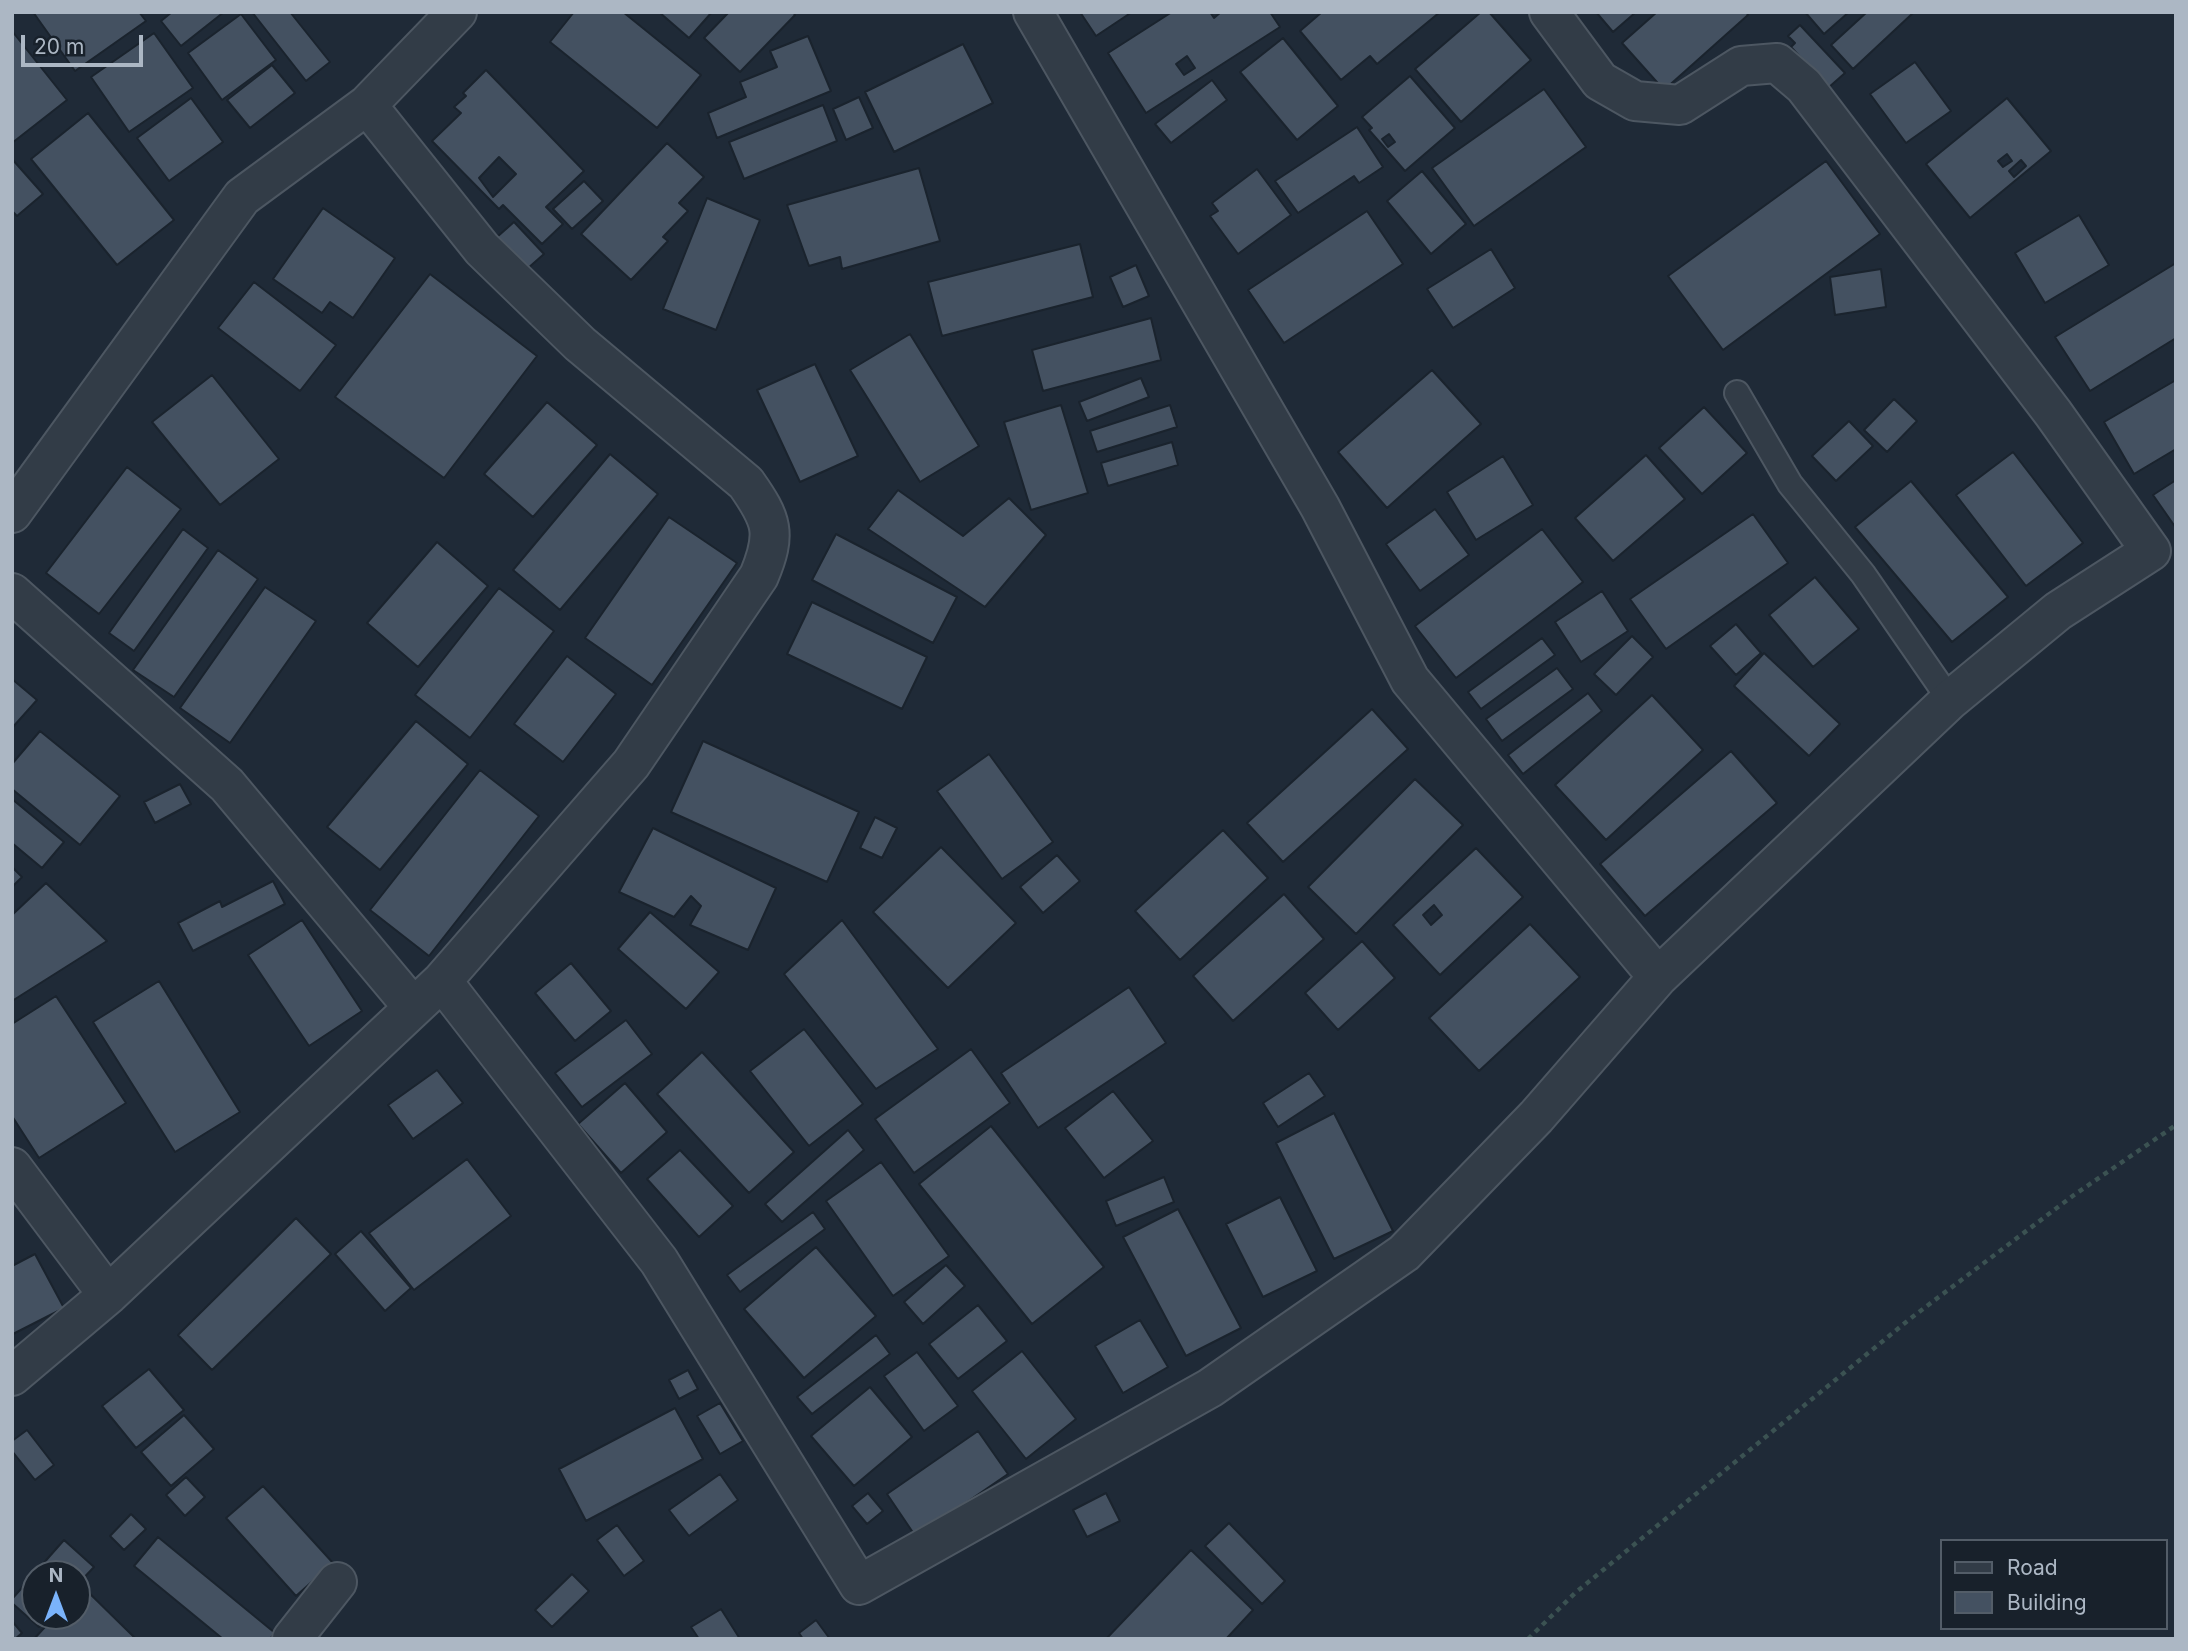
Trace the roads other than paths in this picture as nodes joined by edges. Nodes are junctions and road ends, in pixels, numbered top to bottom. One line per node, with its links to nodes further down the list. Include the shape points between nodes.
1 (457, 12): 4 (street)
2 (1033, 12): 10 (street, via 1320,507 1410,680)
3 (1549, 12): 7 (street, via 1600,81 1635,101 1680,105 1741,66 1777,63 1804,86)
4 (367, 105): 6 (street, via 242,197); 11 (street, via 482,249 580,344 746,483 772,528 759,576 631,764)
5 (1737, 393): 9 (lane, via 1790,484 1863,574)
6 (12, 513)
7 (2164, 550): 9 (street, via 2058,611)
8 (12, 593): 12 (street, via 227,785)
9 (1950, 700): 10 (street)
10 (1658, 977): 11 (street, via 1536,1117 1404,1253 1210,1388 859,1584 659,1261)
11 (442, 981): 12 (street)
12 (413, 1007): 14 (street)
13 (12, 1167): 14 (street)
14 (108, 1294): 15 (street)
15 (12, 1376)
16 (337, 1582): 17 (street)
17 (292, 1639)

